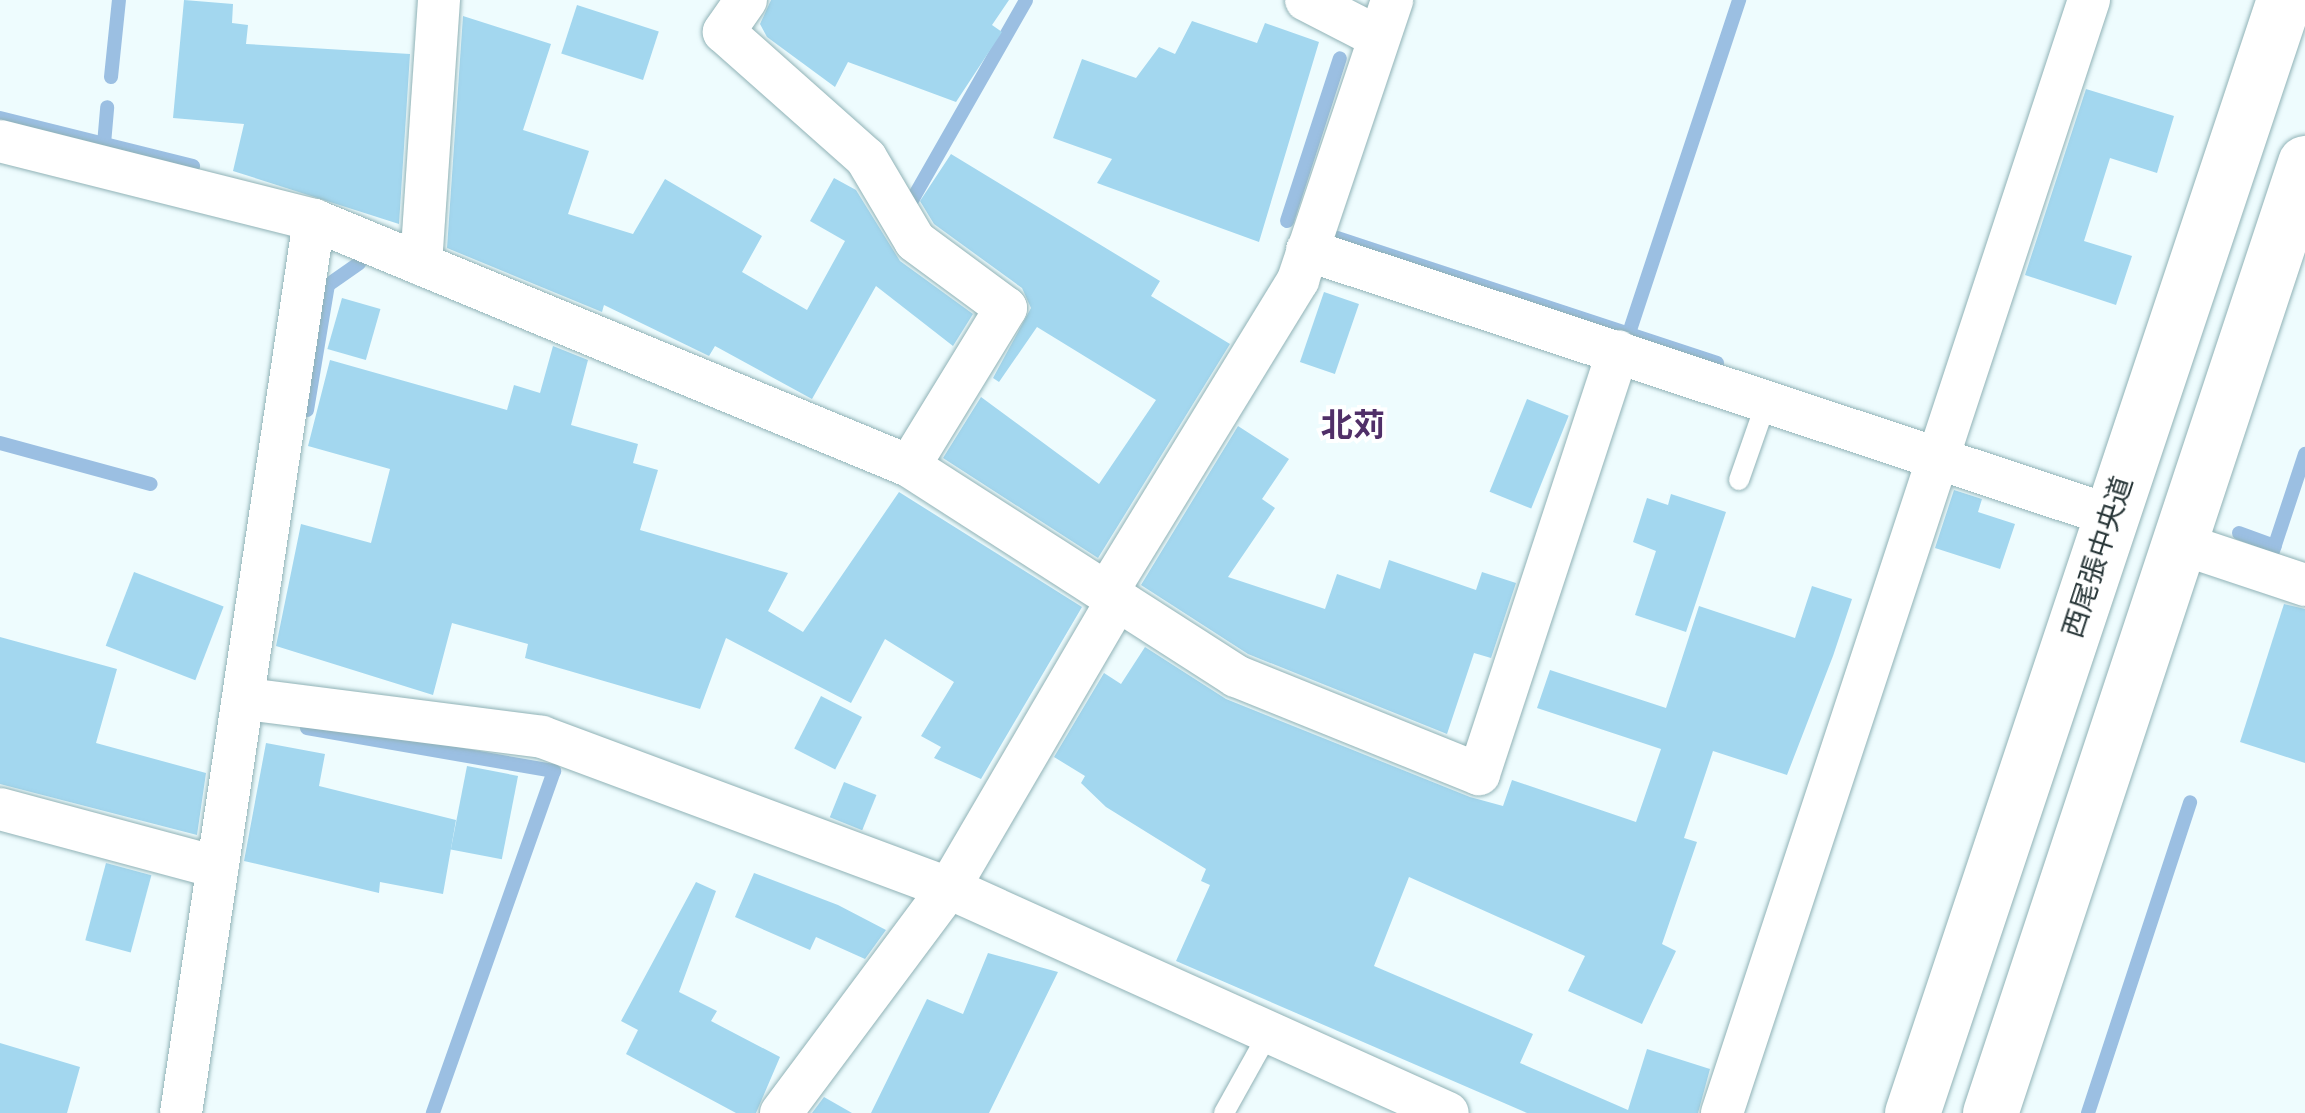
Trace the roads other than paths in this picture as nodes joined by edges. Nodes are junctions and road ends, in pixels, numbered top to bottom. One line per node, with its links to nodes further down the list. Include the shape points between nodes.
1 (439, 0): 11 (street)
2 (746, 0): 15 (street, via 724,32 866,158 915,241 1006,308)
3 (1306, 0): 6 (street)
4 (2089, 0): 14 (street)
5 (2284, 0): 17 (main road, 西尾張中央道)
6 (1383, 18): 10 (street)
7 (0, 140): 9 (street)
8 (2305, 163): 18 (main road)
9 (314, 220): 11 (street); 21 (street)
10 (1307, 250): 12 (street); 20 (street, via 1298,280)
11 (421, 264): 15 (street)
12 (1618, 351): 13 (street); 20 (street, via 1479,774 1236,676)
13 (1766, 400): 14 (street); 16 (lane)
14 (1939, 458): 17 (street); 30 (street)
15 (909, 466): 20 (street)
16 (1739, 480)
17 (2112, 516): 31 (main road, 西尾張中央道)
18 (2176, 542): 19 (street); 32 (main road)
19 (2305, 585)
20 (1112, 595): 24 (street)
21 (247, 699): 23 (street); 24 (street, via 542,737)
22 (0, 809): 23 (street)
23 (217, 867): 26 (street)
24 (949, 888): 25 (street); 27 (street)
25 (1269, 1032): 28 (lane); 29 (street)
26 (181, 1113)
27 (781, 1113)
28 (1224, 1113)
29 (1448, 1113)
30 (1722, 1113)
31 (1912, 1113)
32 (1990, 1113)

